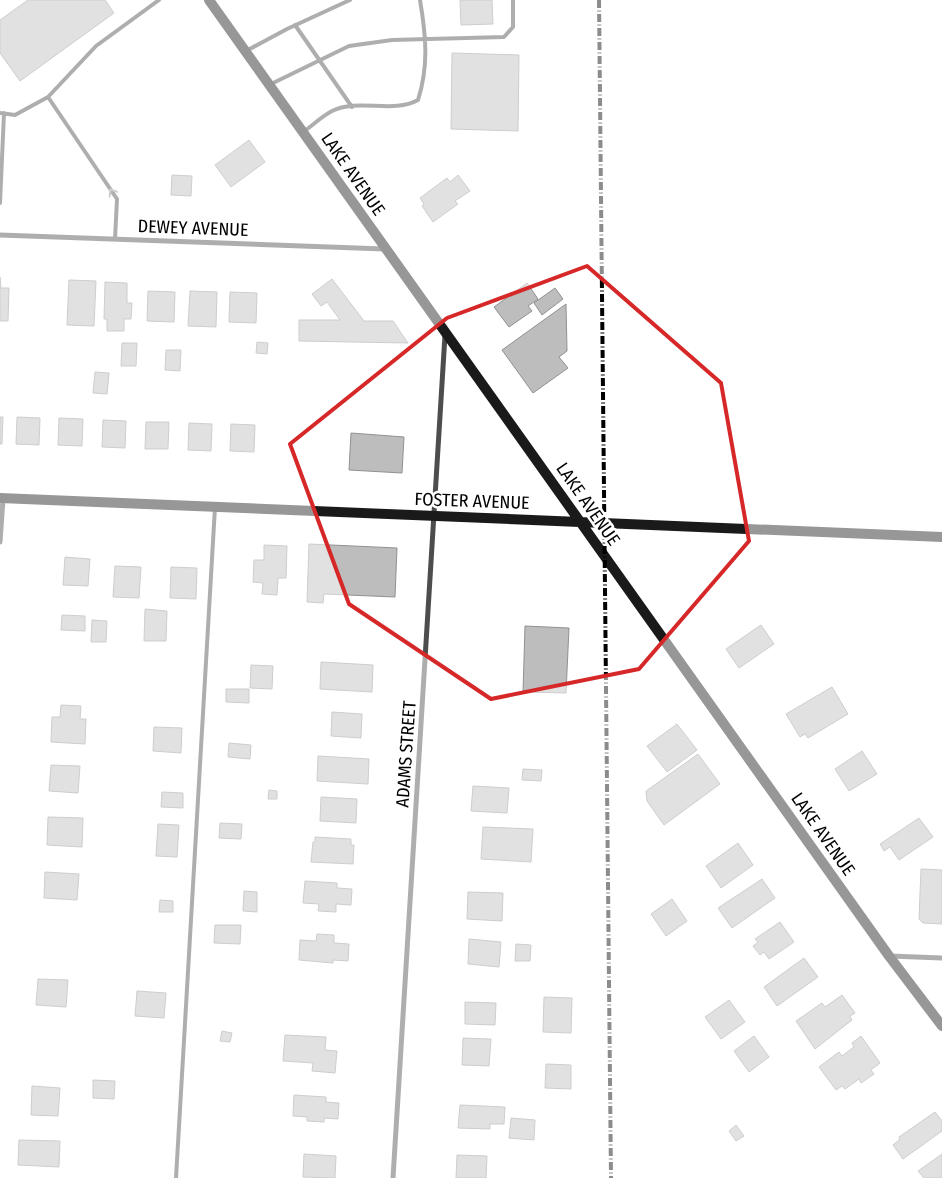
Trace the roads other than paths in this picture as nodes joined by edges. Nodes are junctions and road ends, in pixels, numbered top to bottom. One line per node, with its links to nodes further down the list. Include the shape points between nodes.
1 (159, 0): 11 (lane, via 96,46)
2 (209, 0): 8 (street, LAKE AVENUE)
3 (350, 0): 6 (lane)
4 (420, 0): 7 (lane)
5 (513, 0): 7 (lane, via 513,28 504,36)
6 (295, 25): 8 (lane); 9 (lane)
7 (427, 38): 9 (lane, via 348,46); 12 (lane, via 424,82 418,100 409,105)
8 (246, 51): 10 (street, LAKE AVENUE)
9 (319, 61): 10 (lane); 12 (lane)
10 (269, 85): 14 (street, LAKE AVENUE)
11 (48, 96): 13 (lane, via 15,115); 17 (lane, one-way to 11, via 117,199)
12 (352, 107): 14 (lane, via 332,111)
13 (2, 113): 15 (lane)
14 (303, 132): 18 (street, LAKE AVENUE)
15 (0, 203)
16 (0, 235): 17 (street, DEWEY AVENUE)
17 (115, 239): 18 (street, DEWEY AVENUE)
18 (386, 249): 19 (street, LAKE AVENUE)
19 (445, 331): 22 (street, ADAMS STREET); 23 (street, LAKE AVENUE)
20 (1, 498): 21 (street, FOSTER AVENUE); 25 (street)
21 (215, 507): 22 (street, FOSTER AVENUE); 29 (lane)
22 (434, 516): 23 (street, FOSTER AVENUE); 30 (street, ADAMS STREET)
23 (580, 521): 24 (street, FOSTER AVENUE); 26 (street, LAKE AVENUE)
24 (942, 538)
25 (0, 542)
26 (890, 956): 27 (street); 28 (street, LAKE AVENUE)
27 (942, 958)
28 (942, 1026)
29 (176, 1178)
30 (393, 1178)

